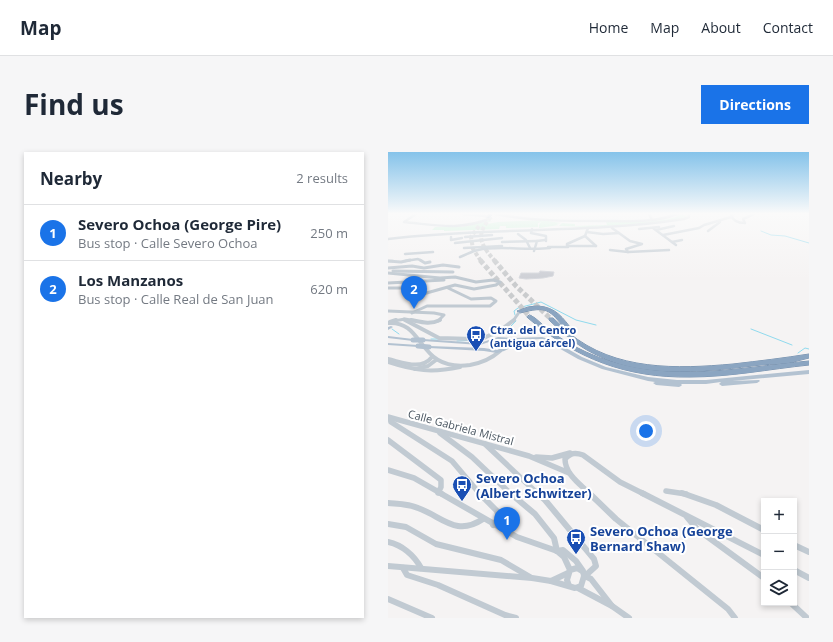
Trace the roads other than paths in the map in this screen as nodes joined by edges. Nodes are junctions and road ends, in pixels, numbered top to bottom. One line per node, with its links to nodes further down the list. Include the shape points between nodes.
1 (411, 236): 13 (street)
2 (473, 236): 12 (street); 15 (street)
3 (483, 236): 15 (street)
4 (491, 236): 15 (street)
5 (502, 236): 14 (street)
6 (521, 236): 16 (street)
7 (545, 236): 17 (street, via 546,240)
8 (586, 236): 23 (street, via 567,244); 23 (street, via 596,246)
9 (622, 236): 19 (street)
10 (451, 237): 12 (street, via 451,240)
11 (666, 237): 18 (street); 18 (street, via 679,238)
12 (464, 238): 15 (street); 20 (street); 24 (street)
13 (388, 239)
14 (502, 239): 15 (street); 16 (street); 25 (street)
15 (483, 241): 24 (street)
16 (527, 241): 17 (street); 27 (street)
17 (536, 241): 28 (street)
18 (671, 241): 21 (street)
19 (630, 242): 22 (street); 32 (street, via 642,244 626,249)
20 (455, 243)
21 (676, 245)
22 (627, 246)
23 (568, 247): 28 (street, via 546,246)
24 (464, 248): 25 (street)
25 (502, 248): 27 (street); 34 (street, via 478,250)
26 (550, 248): 28 (street)
27 (530, 249): 28 (street)
28 (534, 249)
29 (610, 250): 32 (street)
30 (669, 250): 32 (street)
31 (433, 252): 33 (street)
32 (628, 252)
33 (405, 254)
34 (459, 257)
35 (388, 261): 36 (street, via 418,259 425,263)
36 (430, 262)
37 (459, 267): 38 (street, via 443,265)
38 (388, 268)
39 (388, 272): 40 (street); 41 (street, via 440,278)
40 (452, 272)
41 (455, 277): 43 (street, via 436,281); 46 (street, via 476,282 498,281 500,284 480,289 468,289 461,285)
42 (388, 280): 43 (street)
43 (398, 282): 44 (street)
44 (388, 283)
45 (388, 288): 46 (street, via 408,288 423,294)
46 (448, 288): 49 (street, via 471,299 491,298 496,301 486,306 427,306)
47 (388, 311): 49 (street)
48 (520, 311): 51 (street, via 515,319 502,329 484,338 474,339 439,338); 57 (highway, via 538,306 548,308)
49 (412, 313): 51 (street, via 438,312 444,315 438,321 430,323 413,318)
50 (530, 316): 75 (highway, via 546,331 576,349 628,368 673,375)
51 (401, 319): 53 (street)
52 (551, 319): 57 (highway)
53 (391, 325): 62 (street, via 408,328)
54 (388, 336): 56 (main road, bridge, via 412,340 480,344)
55 (507, 339): 56 (main road, via 498,338); 59 (main road, via 510,342); 76 (main road, via 545,339 604,368 648,379 706,382)
56 (489, 342): 61 (main road, via 487,346)
57 (578, 343): 63 (highway, via 615,359 672,370 708,369)
58 (388, 344): 61 (main road, bridge)
59 (509, 346): 60 (main road); 77 (main road, via 538,340 600,370 632,380 669,385 727,384)
60 (500, 351): 61 (main road); 66 (street)
61 (490, 352): 66 (street)
62 (432, 357): 64 (street, via 422,365); 65 (street)
63 (809, 357)
64 (388, 359)
65 (436, 360): 69 (street, via 448,365); 73 (street)
66 (488, 360): 71 (street)
67 (388, 362): 70 (street)
68 (809, 363): 75 (highway)
69 (457, 365): 71 (street); 73 (street)
70 (401, 366): 73 (street); 74 (street)
71 (466, 366): 74 (street, via 436,371)
72 (809, 367): 75 (highway)
73 (419, 369): 74 (street)
74 (411, 370)
75 (729, 372)
76 (809, 372)
77 (809, 376)
78 (389, 418): 79 (street, Calle Gabriela Mistral); 92 (street, via 391,422 452,461 497,511 499,518)
79 (438, 432): 81 (street, Calle Gabriela Mistral); 96 (street, via 472,456 498,483 535,514 554,538)
80 (388, 440): 87 (street, via 441,480)
81 (485, 444): 83 (street, Calle Gabriela Mistral); 104 (street, via 546,500 594,559 596,566)
82 (572, 453): 83 (street, Calle Gabriela Mistral, via 552,458); 85 (street, via 565,459 564,467); 89 (street, via 580,452 620,482)
83 (528, 456): 85 (street, Calle Gabriela Mistral)
84 (388, 470): 87 (street, via 414,478)
85 (568, 473): 117 (street, via 616,520 728,609)
86 (666, 491): 93 (street, via 678,491 697,497)
87 (438, 492): 90 (street)
88 (388, 503): 90 (street, via 417,507 458,528 478,524)
89 (687, 516): 98 (street); 105 (street, via 697,529)
90 (483, 519): 92 (street)
91 (388, 524): 106 (street, via 406,527 436,544 501,560)
92 (493, 525): 96 (street, via 517,537)
93 (761, 529)
94 (388, 542): 101 (street, via 398,545 418,562)
95 (797, 546): 97 (street)
96 (557, 550): 102 (street, via 566,560); 104 (street, via 563,550 580,563)
97 (809, 552)
98 (761, 553)
99 (388, 566): 100 (street)
100 (403, 568): 101 (street); 115 (street, via 407,575 438,585)
101 (421, 568): 106 (street)
102 (569, 572): 104 (street, via 577,568); 108 (street); 109 (street, via 566,580)
103 (797, 572): 107 (street)
104 (584, 574): 110 (street, via 583,583); 112 (street)
105 (761, 576)
106 (532, 578): 108 (street)
107 (809, 578)
108 (551, 580): 109 (street)
109 (570, 586): 110 (street)
110 (578, 588): 112 (street)
111 (388, 599): 114 (street)
112 (612, 606): 116 (street)
113 (794, 606): 118 (street)
114 (432, 618)
115 (516, 618)
116 (630, 618)
117 (735, 618)
118 (807, 618)

